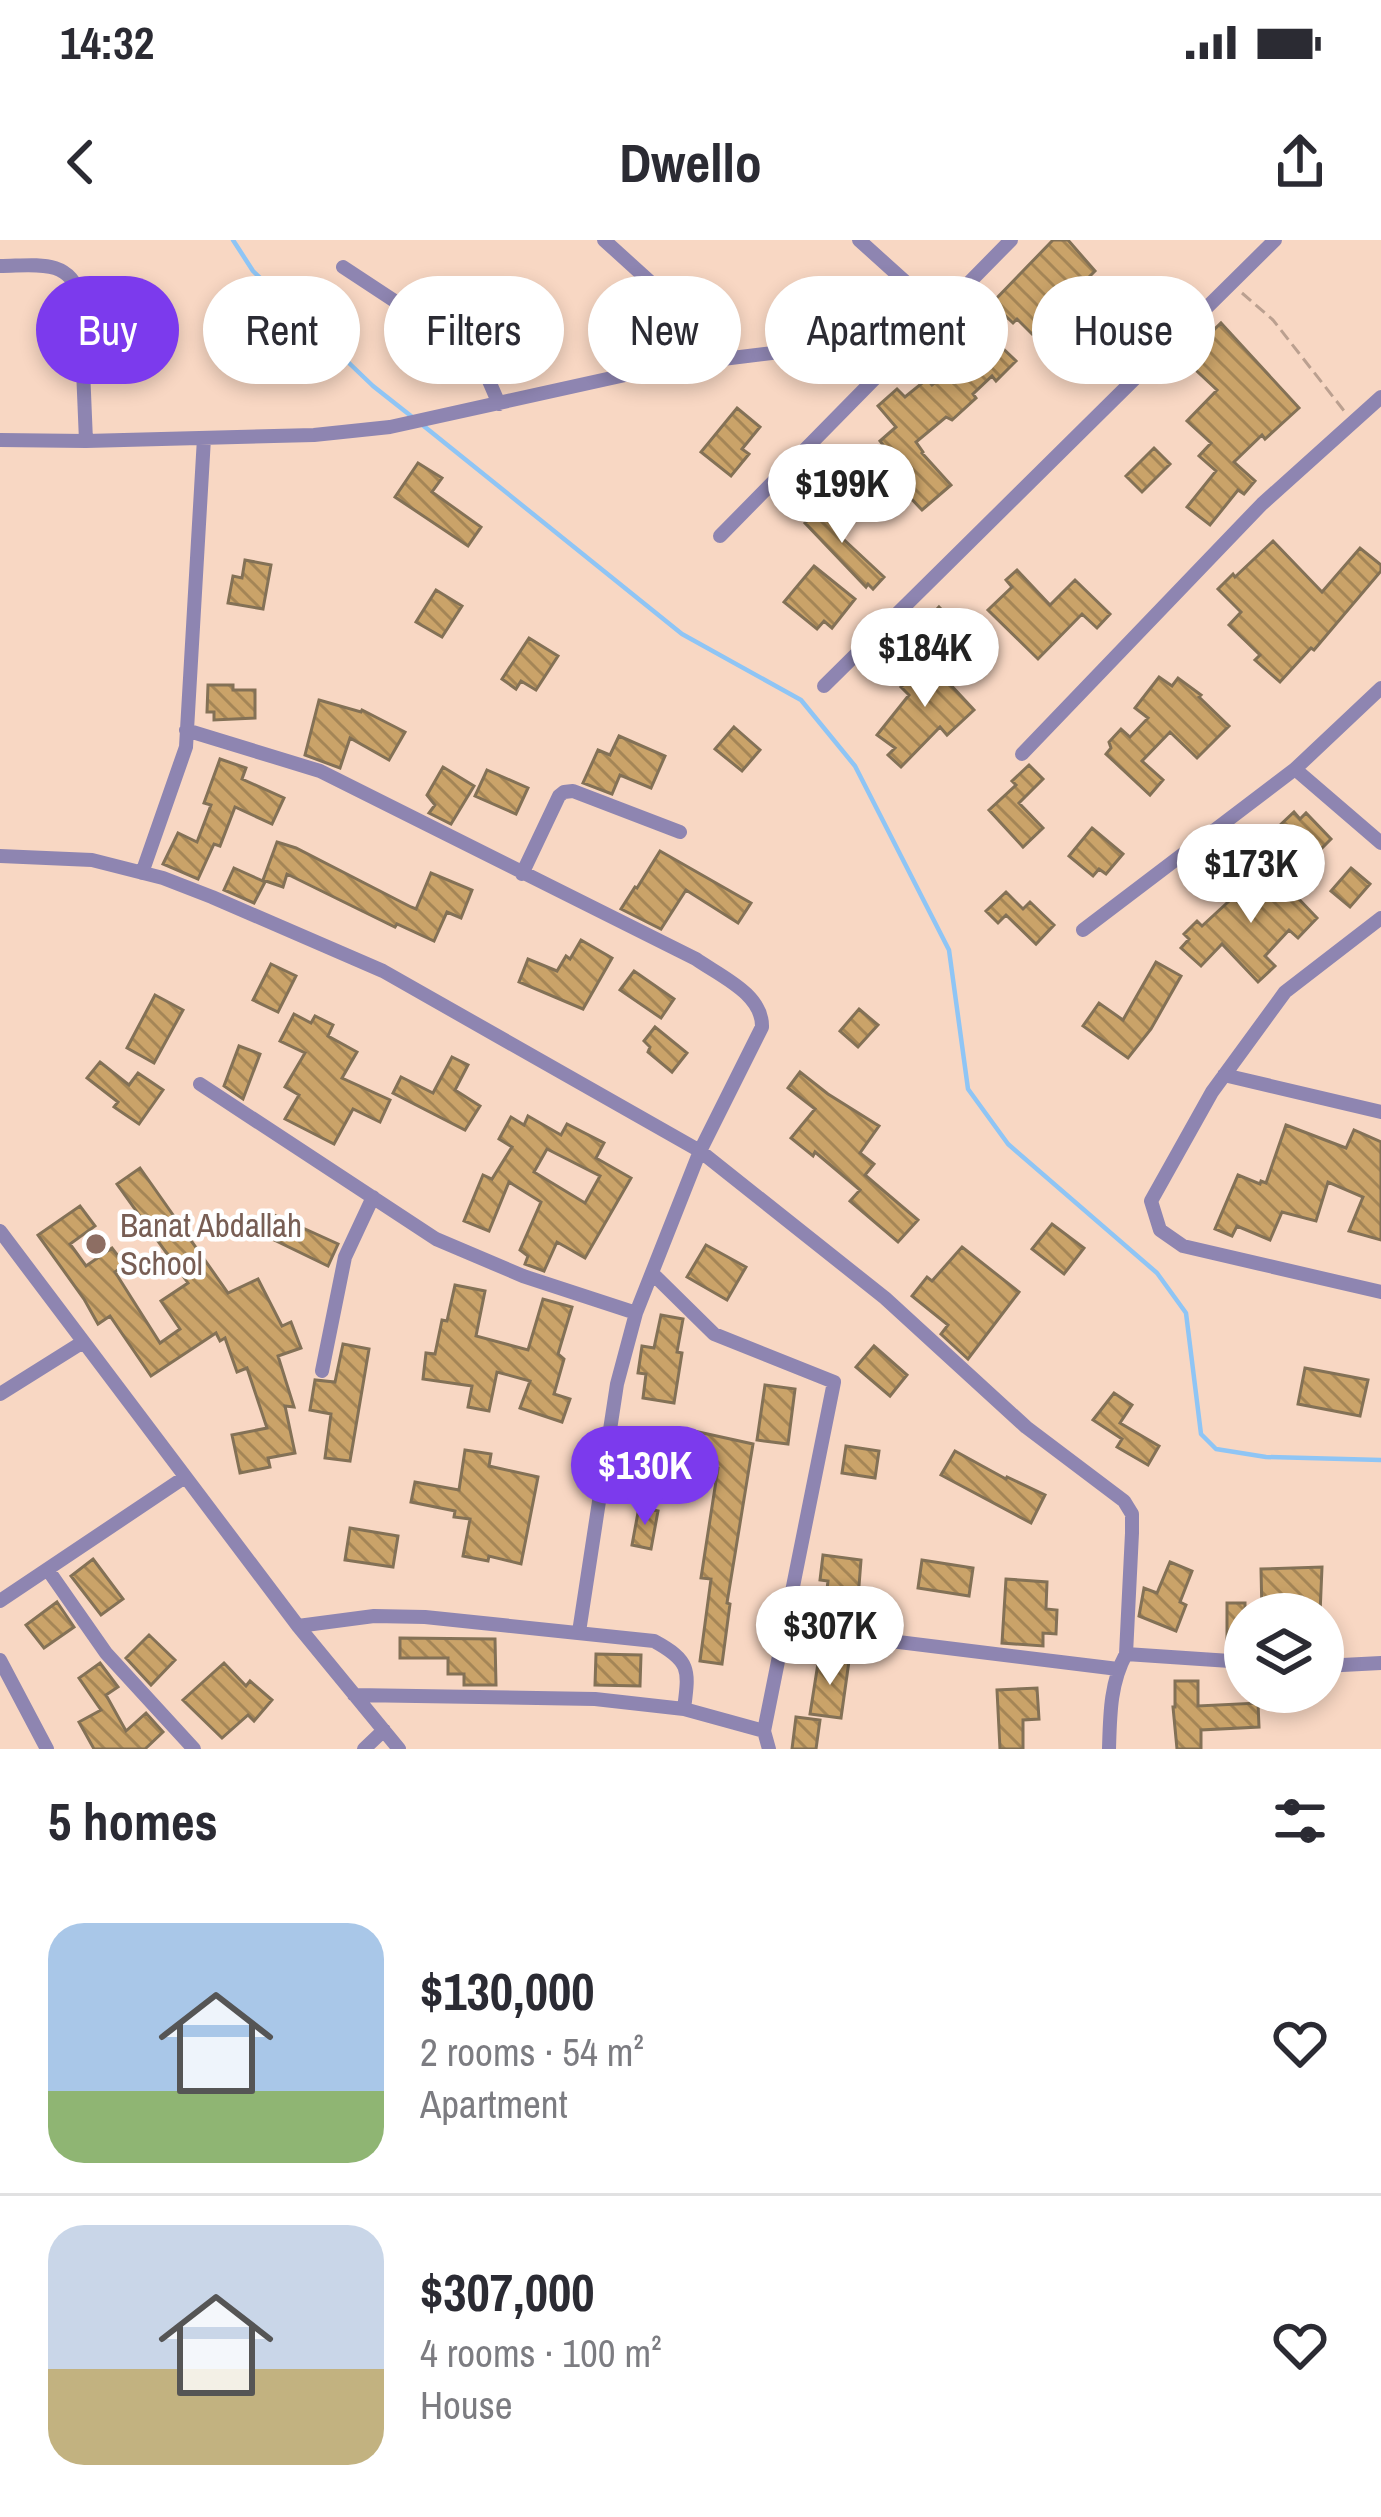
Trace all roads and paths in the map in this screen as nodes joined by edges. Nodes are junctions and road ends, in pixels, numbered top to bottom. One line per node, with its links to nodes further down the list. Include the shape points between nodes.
1 (604, 240): 7 (street)
2 (859, 240): 8 (street)
3 (1011, 240): 9 (street)
4 (1275, 240): 10 (street)
5 (0, 266): 18 (street, via 58,266 76,284)
6 (343, 268): 14 (street, via 463,346)
7 (644, 276)
8 (899, 276)
9 (977, 276)
10 (1231, 284): 15 (path, via 1273,320); 20 (street)
11 (588, 384): 14 (street)
12 (869, 384): 19 (street)
13 (1381, 397): 15 (street)
14 (499, 404): 16 (street, via 391,427)
15 (1353, 424): 23 (street, via 1262,504)
16 (204, 438): 18 (street); 22 (street)
17 (0, 440): 18 (street)
18 (86, 441)
19 (720, 536)
20 (824, 686)
21 (1381, 688): 24 (street)
22 (186, 730): 28 (street); 29 (street, via 320,771)
23 (1022, 754)
24 (1295, 769): 26 (street); 31 (street)
25 (680, 832): 29 (street, via 564,792)
26 (1381, 843)
27 (0, 856): 28 (street, via 92,860)
28 (142, 873): 35 (street, via 383,971)
29 (522, 874): 35 (street, via 696,959 755,1003 762,1028)
30 (1381, 919): 32 (street, via 1286,992)
31 (1083, 930)
32 (1224, 1075): 34 (street); 39 (street, via 1151,1201 1160,1229 1183,1246)
33 (200, 1084): 36 (street)
34 (1381, 1112)
35 (700, 1151): 38 (street); 50 (street, via 1124,1501 1132,1514)
36 (373, 1196): 40 (street, via 436,1239); 42 (street, via 345,1257)
37 (0, 1231): 41 (street)
38 (652, 1273): 40 (street); 48 (street, via 714,1334 835,1382)
39 (1381, 1292)
40 (636, 1313): 49 (street, via 617,1384)
41 (83, 1342): 43 (street); 44 (street)
42 (322, 1370)
43 (0, 1394)
44 (185, 1477): 45 (street); 47 (street)
45 (48, 1570): 46 (street); 61 (street, via 106,1653)
46 (0, 1601)
47 (298, 1627): 49 (street, via 374,1616); 56 (street)
48 (784, 1628): 55 (street); 59 (street)
49 (579, 1632): 57 (street, via 654,1641 676,1652 688,1676)
50 (1126, 1654): 52 (street); 55 (street)
51 (0, 1660): 60 (street)
52 (1224, 1661)
53 (1381, 1663): 54 (street)
54 (1344, 1665)
55 (1118, 1669): 65 (street)
56 (354, 1695): 57 (street, via 595,1699); 58 (street)
57 (684, 1709): 59 (street)
58 (384, 1730): 62 (street); 63 (street)
59 (764, 1731): 64 (street)
60 (47, 1749)
61 (194, 1749)
62 (364, 1749)
63 (400, 1749)
64 (769, 1749)
65 (1108, 1749)

